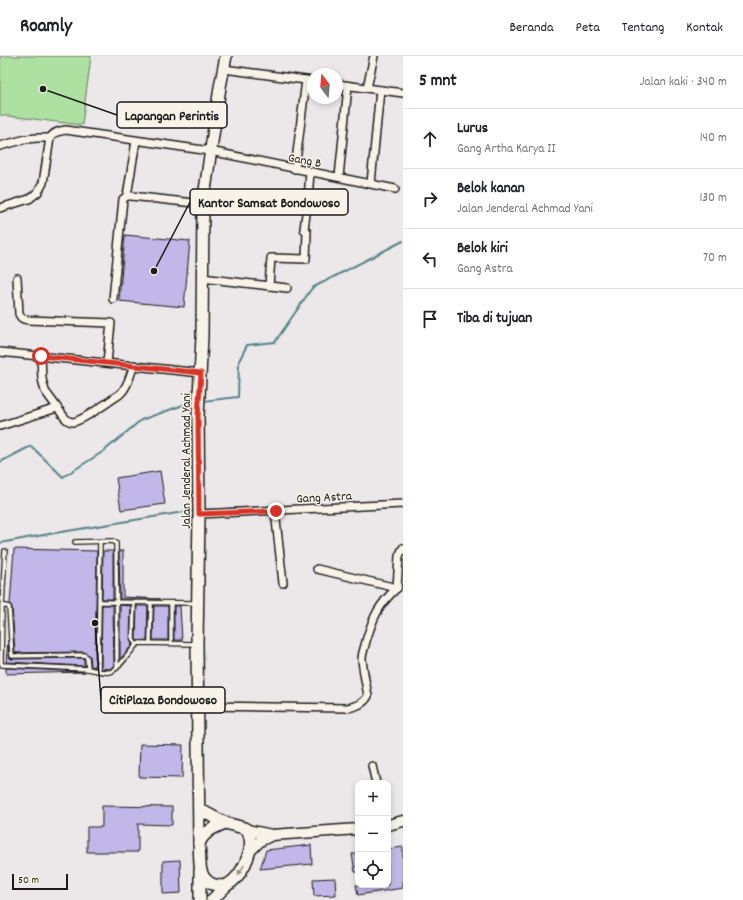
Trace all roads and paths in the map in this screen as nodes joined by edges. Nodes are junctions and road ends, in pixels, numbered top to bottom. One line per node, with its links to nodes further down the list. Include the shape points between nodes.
1 (226, 56): 3 (main road, Jalan Jenderal Achmad Yani)
2 (374, 56): 7 (street)
3 (224, 69): 4 (street); 14 (main road, Jalan Jenderal Achmad Yani)
4 (307, 81)
5 (343, 85): 6 (street)
6 (348, 86): 7 (street); 17 (street)
7 (367, 88): 8 (street)
8 (380, 90): 10 (street); 18 (street)
9 (307, 93): 15 (street)
10 (403, 93)
11 (50, 138): 12 (street, Gang B, via 57,132 66,130); 13 (street, via 26,139); 22 (street, via 43,183 38,192 29,199)
12 (136, 141): 14 (street, Gang B); 20 (street)
13 (0, 146)
14 (210, 151): 15 (street, Gang B); 21 (main road, Jalan Jenderal Achmad Yani)
15 (294, 169): 16 (street, Gang B)
16 (310, 172): 17 (street, Gang B); 25 (street, via 304,229 307,232 306,259 271,258)
17 (339, 177): 18 (street, Gang B)
18 (371, 184): 19 (street, Gang B)
19 (396, 189)
20 (128, 196): 21 (street); 27 (street, via 122,201)
21 (203, 204): 24 (main road, Jalan Jenderal Achmad Yani)
22 (0, 208)
23 (18, 278): 30 (street, via 20,317 28,320 111,323)
24 (202, 278): 25 (street); 32 (main road, Jalan Jenderal Achmad Yani)
25 (269, 286): 26 (street)
26 (287, 288)
27 (113, 299)
28 (0, 352): 29 (street)
29 (41, 356): 30 (street); 33 (street, via 42,386)
30 (107, 362): 31 (street)
31 (134, 365): 32 (street); 33 (street, via 124,391 81,419 68,421)
32 (201, 373): 36 (main road, Jalan Jenderal Achmad Yani, via 198,416)
33 (57, 408): 34 (street)
34 (0, 426)
35 (403, 504): 37 (street, Gang Astra)
36 (199, 510): 37 (street, Gang Astra); 50 (main road, Jalan Jenderal Achmad Yani)
37 (276, 511): 43 (street)
38 (75, 542): 39 (lane)
39 (100, 542): 45 (lane); 46 (lane, via 116,543)
40 (403, 548): 44 (street, via 399,556)
41 (5, 550): 51 (lane)
42 (317, 569): 44 (street)
43 (283, 584)
44 (397, 588): 61 (street, via 375,615 362,654 368,696 366,701 348,708)
45 (100, 602): 46 (lane); 60 (lane)
46 (116, 602): 47 (lane); 58 (lane)
47 (134, 602): 48 (lane); 55 (lane, via 133,639)
48 (151, 603): 49 (lane); 52 (lane)
49 (171, 603): 50 (lane); 53 (lane)
50 (198, 604): 54 (main road, Jalan Jenderal Achmad Yani)
51 (2, 606): 56 (lane, via 9,607); 57 (lane, via 1,662 4,666)
52 (150, 643): 53 (lane); 55 (lane)
53 (171, 643): 54 (lane)
54 (197, 644): 61 (main road, Jalan Jenderal Achmad Yani)
55 (136, 645): 58 (lane)
56 (12, 656): 57 (lane); 59 (lane, via 84,655 87,658)
57 (12, 666): 59 (lane)
58 (116, 668): 60 (lane, via 111,672)
59 (88, 669): 60 (lane)
60 (98, 671)
61 (198, 706): 64 (main road, Jalan Jenderal Achmad Yani)
62 (372, 766): 63 (street)
63 (375, 780)
64 (199, 809): 66 (main road); 71 (main road, Jalan Jenderal Achmad Yani)
65 (403, 822): 67 (main road)
66 (225, 823): 68 (main road); 71 (main road, via 212,828)
67 (391, 824)
68 (247, 830): 70 (main road); 72 (main road)
69 (355, 830): 70 (main road)
70 (272, 834): 72 (main road)
71 (199, 843): 73 (main road)
72 (250, 851): 74 (main road, one-way to 74, via 242,869)
73 (200, 870): 74 (main road, via 210,883); 75 (main road)
74 (227, 885): 76 (main road)
75 (200, 900)
76 (212, 900)

